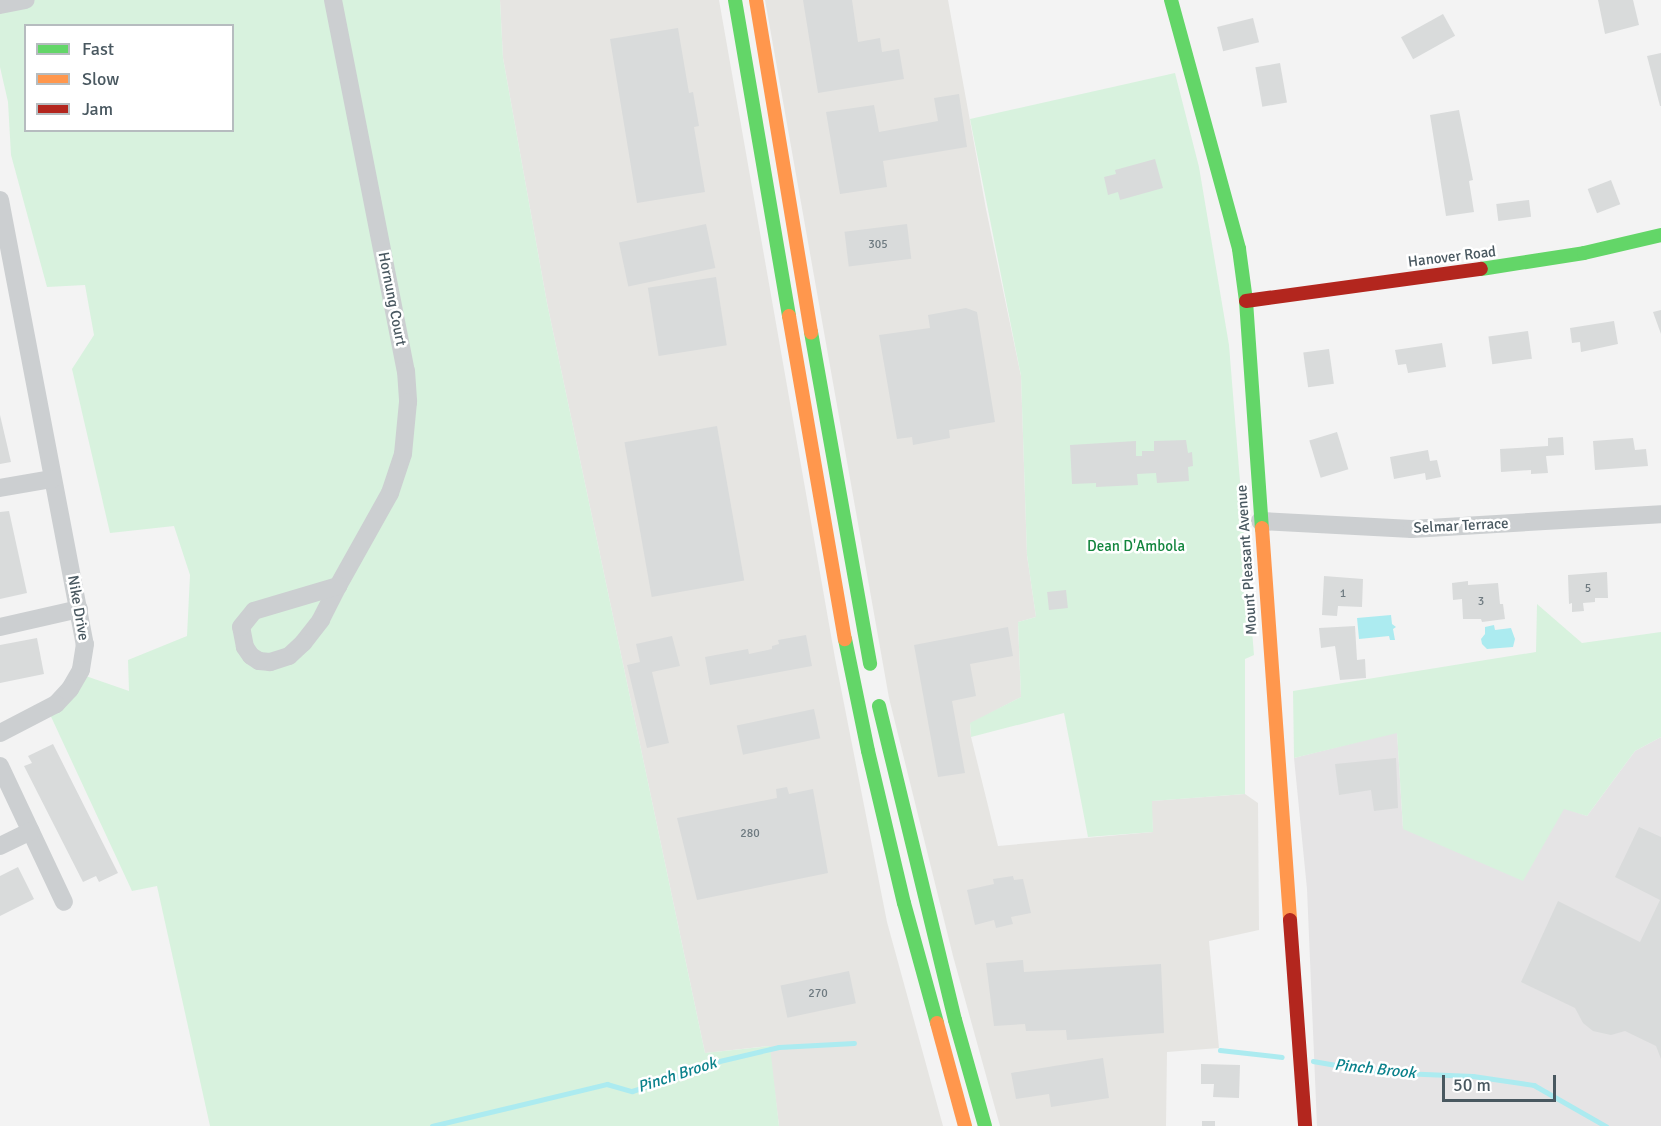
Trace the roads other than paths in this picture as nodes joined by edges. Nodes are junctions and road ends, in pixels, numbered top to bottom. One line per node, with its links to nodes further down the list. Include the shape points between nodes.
1 (26, 0): 6 (street)
2 (333, 0): 14 (street, Hornung Court, via 406,371 408,402 403,454 390,493)
3 (735, 0): 24 (main road, via 840,612 868,751 904,903)
4 (756, 0): 17 (main road)
5 (1176, 1): 9 (main road, Mount Pleasant Avenue, via 1239,249)
6 (0, 5)
7 (0, 200): 10 (street, Nike Drive)
8 (1661, 234): 9 (main road, Hanover Road, via 1513,266)
9 (1246, 301): 13 (main road, Mount Pleasant Avenue)
10 (52, 478): 11 (street); 15 (street, Nike Drive)
11 (0, 488)
12 (1661, 514): 13 (street, Selmar Terrace, via 1412,529)
13 (1260, 521): 26 (main road, Mount Pleasant Avenue)
14 (338, 586): 14 (street, Hornung Court, via 254,611 241,627 251,656 270,662 289,656 321,620)
15 (79, 609): 16 (street); 19 (street, Nike Drive, via 85,656 76,681 48,710)
16 (0, 627)
17 (872, 673)
18 (876, 694): 25 (main road, via 952,1009)
19 (0, 733)
20 (0, 766): 21 (street)
21 (31, 831): 22 (street); 23 (street)
22 (0, 846)
23 (64, 902)
24 (965, 1126)
25 (985, 1126)
26 (1305, 1126)

